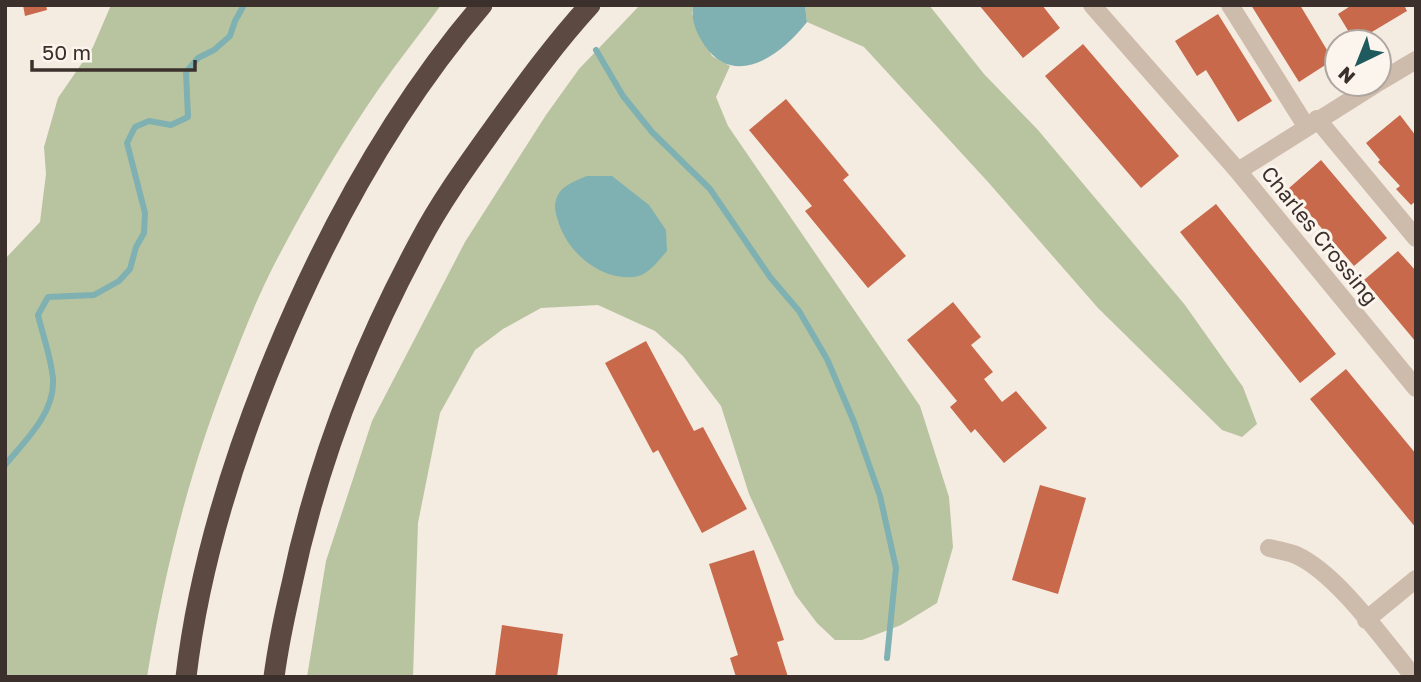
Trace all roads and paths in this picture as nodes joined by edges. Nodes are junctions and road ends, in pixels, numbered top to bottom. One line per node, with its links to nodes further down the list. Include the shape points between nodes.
1 (482, 5): 15 (highway, via 397,120 347,202 302,291 254,408 219,514)
2 (590, 5): 16 (highway, via 463,171 378,323 331,439 301,540)
3 (1092, 5): 9 (street)
4 (1230, 5): 8 (street)
5 (1413, 66): 6 (street, Charles Crossing)
6 (1393, 75)
7 (1353, 98): 8 (street, Charles Crossing)
8 (1312, 123): 9 (street, Charles Crossing); 10 (street)
9 (1238, 171): 11 (street, Charles Crossing)
10 (1416, 238)
11 (1416, 388)
12 (1269, 548): 14 (street, via 1295,555 1320,570)
13 (1416, 579): 14 (street)
14 (1366, 620): 17 (street)
15 (186, 677)
16 (274, 677)
17 (1414, 677)

